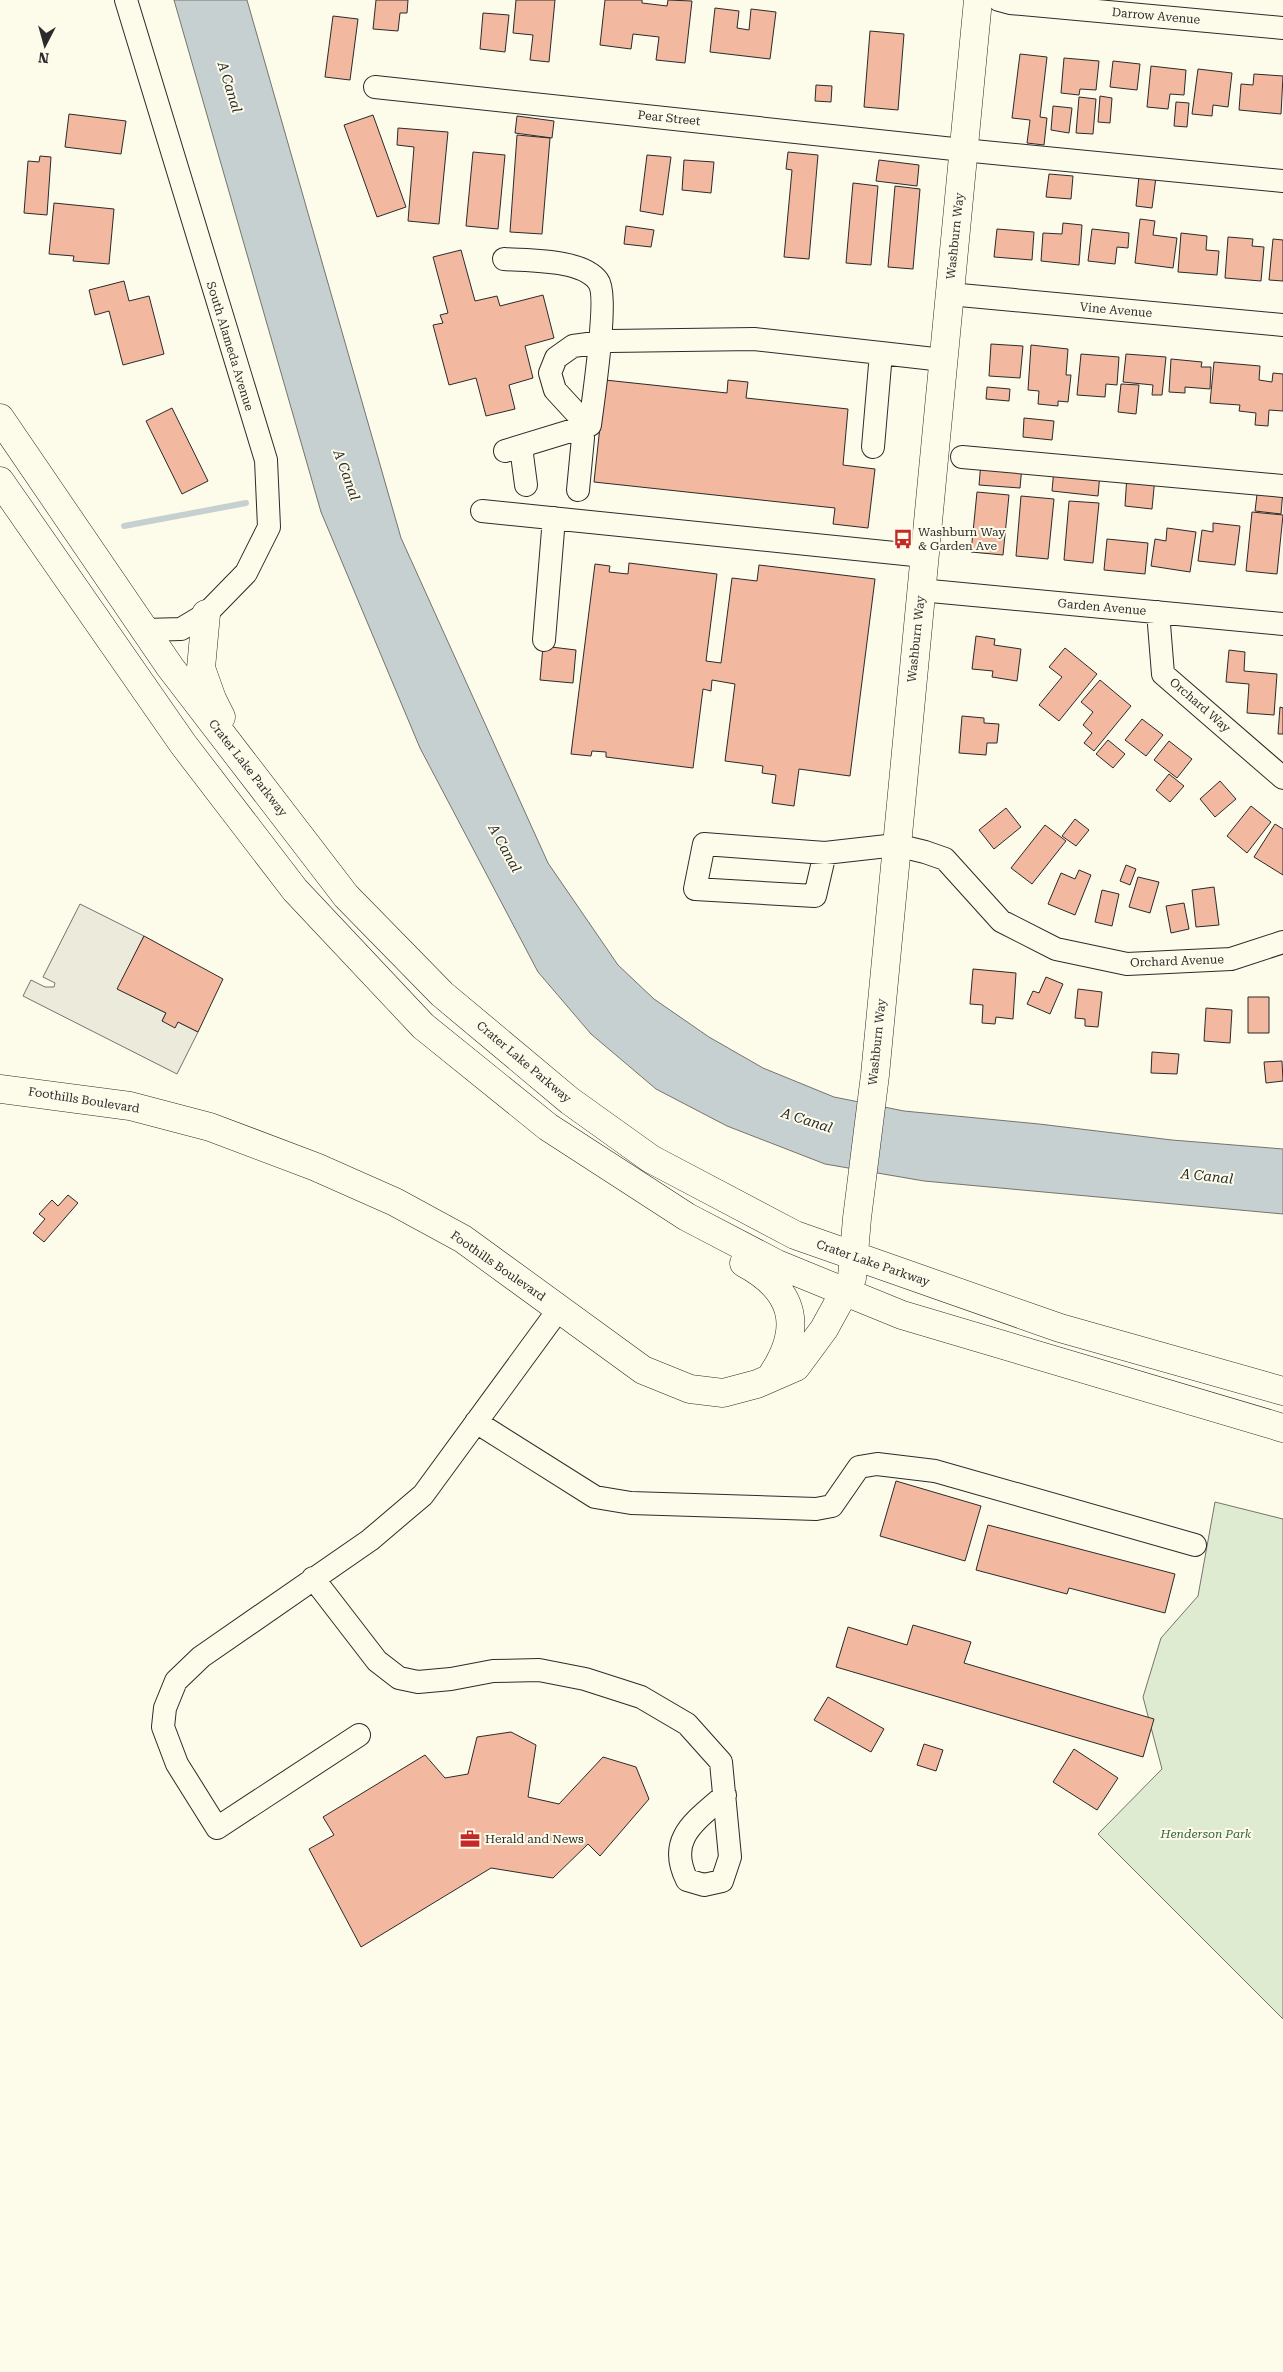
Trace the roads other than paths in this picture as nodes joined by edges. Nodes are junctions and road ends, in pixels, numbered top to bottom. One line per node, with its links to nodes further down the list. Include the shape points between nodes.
1 (126, 0): 27 (street, South Alameda Avenue, via 266,460 269,527 246,573)
2 (978, 0): 6 (main road, Washburn Way)
3 (999, 0): 4 (street, Darrow Avenue)
4 (1283, 28)
5 (375, 87): 6 (street, Pear Street)
6 (963, 150): 7 (street, Pear Street); 9 (main road, Washburn Way)
7 (1283, 181)
8 (504, 259): 11 (street, via 574,266 589,272 599,281 602,294)
9 (949, 294): 10 (street, Vine Avenue); 13 (main road, Washburn Way)
10 (1283, 325)
11 (600, 343): 12 (street, via 754,339); 15 (street, via 590,425); 15 (street, via 573,346 556,358 550,373 555,390 578,415)
12 (881, 353): 13 (street); 16 (street)
13 (943, 360): 24 (main road, Washburn Way)
14 (0, 418): 29 (main road, Crater Lake Parkway)
15 (582, 428): 19 (street, via 513,449); 21 (street)
16 (873, 448)
17 (962, 457): 20 (street)
18 (0, 481): 37 (main road, Crater Lake Parkway, via 183,744 295,890 423,1026 548,1127)
19 (526, 485)
20 (1283, 486)
21 (578, 490)
22 (482, 511): 23 (street)
23 (554, 518): 24 (street); 30 (street)
24 (924, 556): 25 (main road, Washburn Way)
25 (920, 590): 26 (street, Garden Avenue); 33 (main road, Washburn Way)
26 (1158, 612): 28 (street, Garden Avenue); 32 (street, Orchard Way, via 1163,674)
27 (206, 614): 29 (street, South Alameda Avenue, via 181,629); 31 (main road, via 201,668 212,699)
28 (1283, 624)
29 (145, 630): 31 (main road, Crater Lake Parkway, via 170,668)
30 (544, 640)
31 (247, 767): 38 (main road, Crater Lake Parkway, via 346,896 442,994 570,1101 652,1158 795,1235)
32 (1282, 776)
33 (896, 845): 34 (street); 35 (street, Orchard Avenue, via 945,859 1000,921 1056,949 1127,964 1231,959); 38 (main road, Washburn Way, via 875,1075)
34 (825, 853): 34 (street, via 815,896 695,888 704,844)
35 (1283, 942)
36 (0, 1088): 39 (main road, Foothills Boulevard, via 130,1106 210,1127 271,1148 395,1202 463,1239)
37 (661, 1200): 38 (main road, Crater Lake Parkway, via 777,1264); 40 (main road, via 694,1233 775,1284 790,1311 791,1327 780,1364)
38 (850, 1275): 40 (main road, Foothills Boulevard, via 824,1329 796,1367); 41 (main road, Crater Lake Parkway, via 1060,1328); 43 (main road, Crater Lake Parkway, via 902,1315)
39 (559, 1309): 40 (main road, Foothills Boulevard, via 643,1370 690,1389 724,1393); 42 (street)
40 (770, 1378)
41 (1283, 1391)
42 (476, 1422): 44 (street, via 594,1497 631,1503 816,1509 832,1506 859,1467 877,1464 935,1471); 45 (street, via 422,1495 370,1540)
43 (1283, 1428)
44 (1195, 1545)
45 (313, 1578): 46 (street, via 201,1657 176,1681 165,1708 163,1727 177,1764 218,1828); 47 (street, via 378,1661 399,1678 418,1682 451,1680 493,1671 539,1670 585,1679 641,1698 687,1724 721,1762)
46 (359, 1735)
47 (725, 1795)

